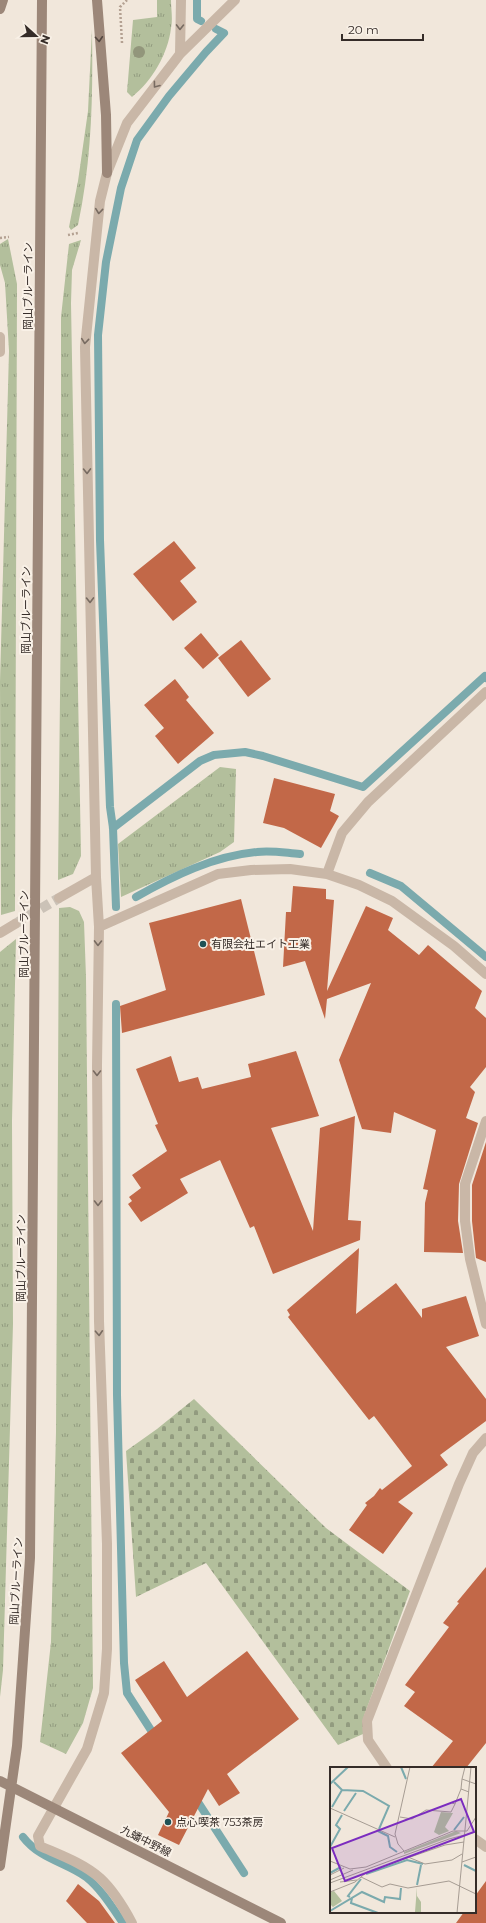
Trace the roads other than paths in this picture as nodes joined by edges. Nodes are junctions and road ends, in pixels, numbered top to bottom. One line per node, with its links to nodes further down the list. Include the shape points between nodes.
1 (3, 0): 6 (main road)
2 (42, 0): 27 (main road, 岡山ブルーライン, via 32,1483 30,1558 17,1746)
3 (97, 0): 8 (main road, one-way to 8, via 106,115)
4 (181, 0): 7 (street, one-way to 7)
5 (235, 0): 7 (street)
6 (0, 10)
7 (180, 54): 8 (street, one-way to 8, via 127,123)
8 (107, 173): 13 (street, one-way to 13, via 100,201 85,347)
9 (0, 336): 10 (street)
10 (0, 352)
11 (486, 692): 12 (street, via 368,802 342,833)
12 (327, 874): 16 (street, via 290,869 218,874); 18 (street, via 359,885 392,901 454,946)
13 (96, 876): 14 (street); 16 (street)
14 (59, 898)
15 (15, 924): 17 (street)
16 (98, 927): 24 (street, one-way to 24, via 99,1313 107,1544 104,1693 87,1749)
17 (0, 933)
18 (486, 974)
19 (486, 1121): 20 (street, via 465,1184 465,1221 470,1259)
20 (486, 1324)
21 (486, 1438): 22 (street, via 473,1453 459,1484 367,1721 368,1740)
22 (386, 1767)
23 (0, 1781): 24 (main road, 九蟠中野線)
24 (54, 1808): 28 (street, via 38,1836 40,1846 100,1878); 29 (main road, 九蟠中野線)
25 (476, 1840): 26 (street)
26 (486, 1847)
27 (0, 1866)
28 (132, 1923)
29 (281, 1923)

